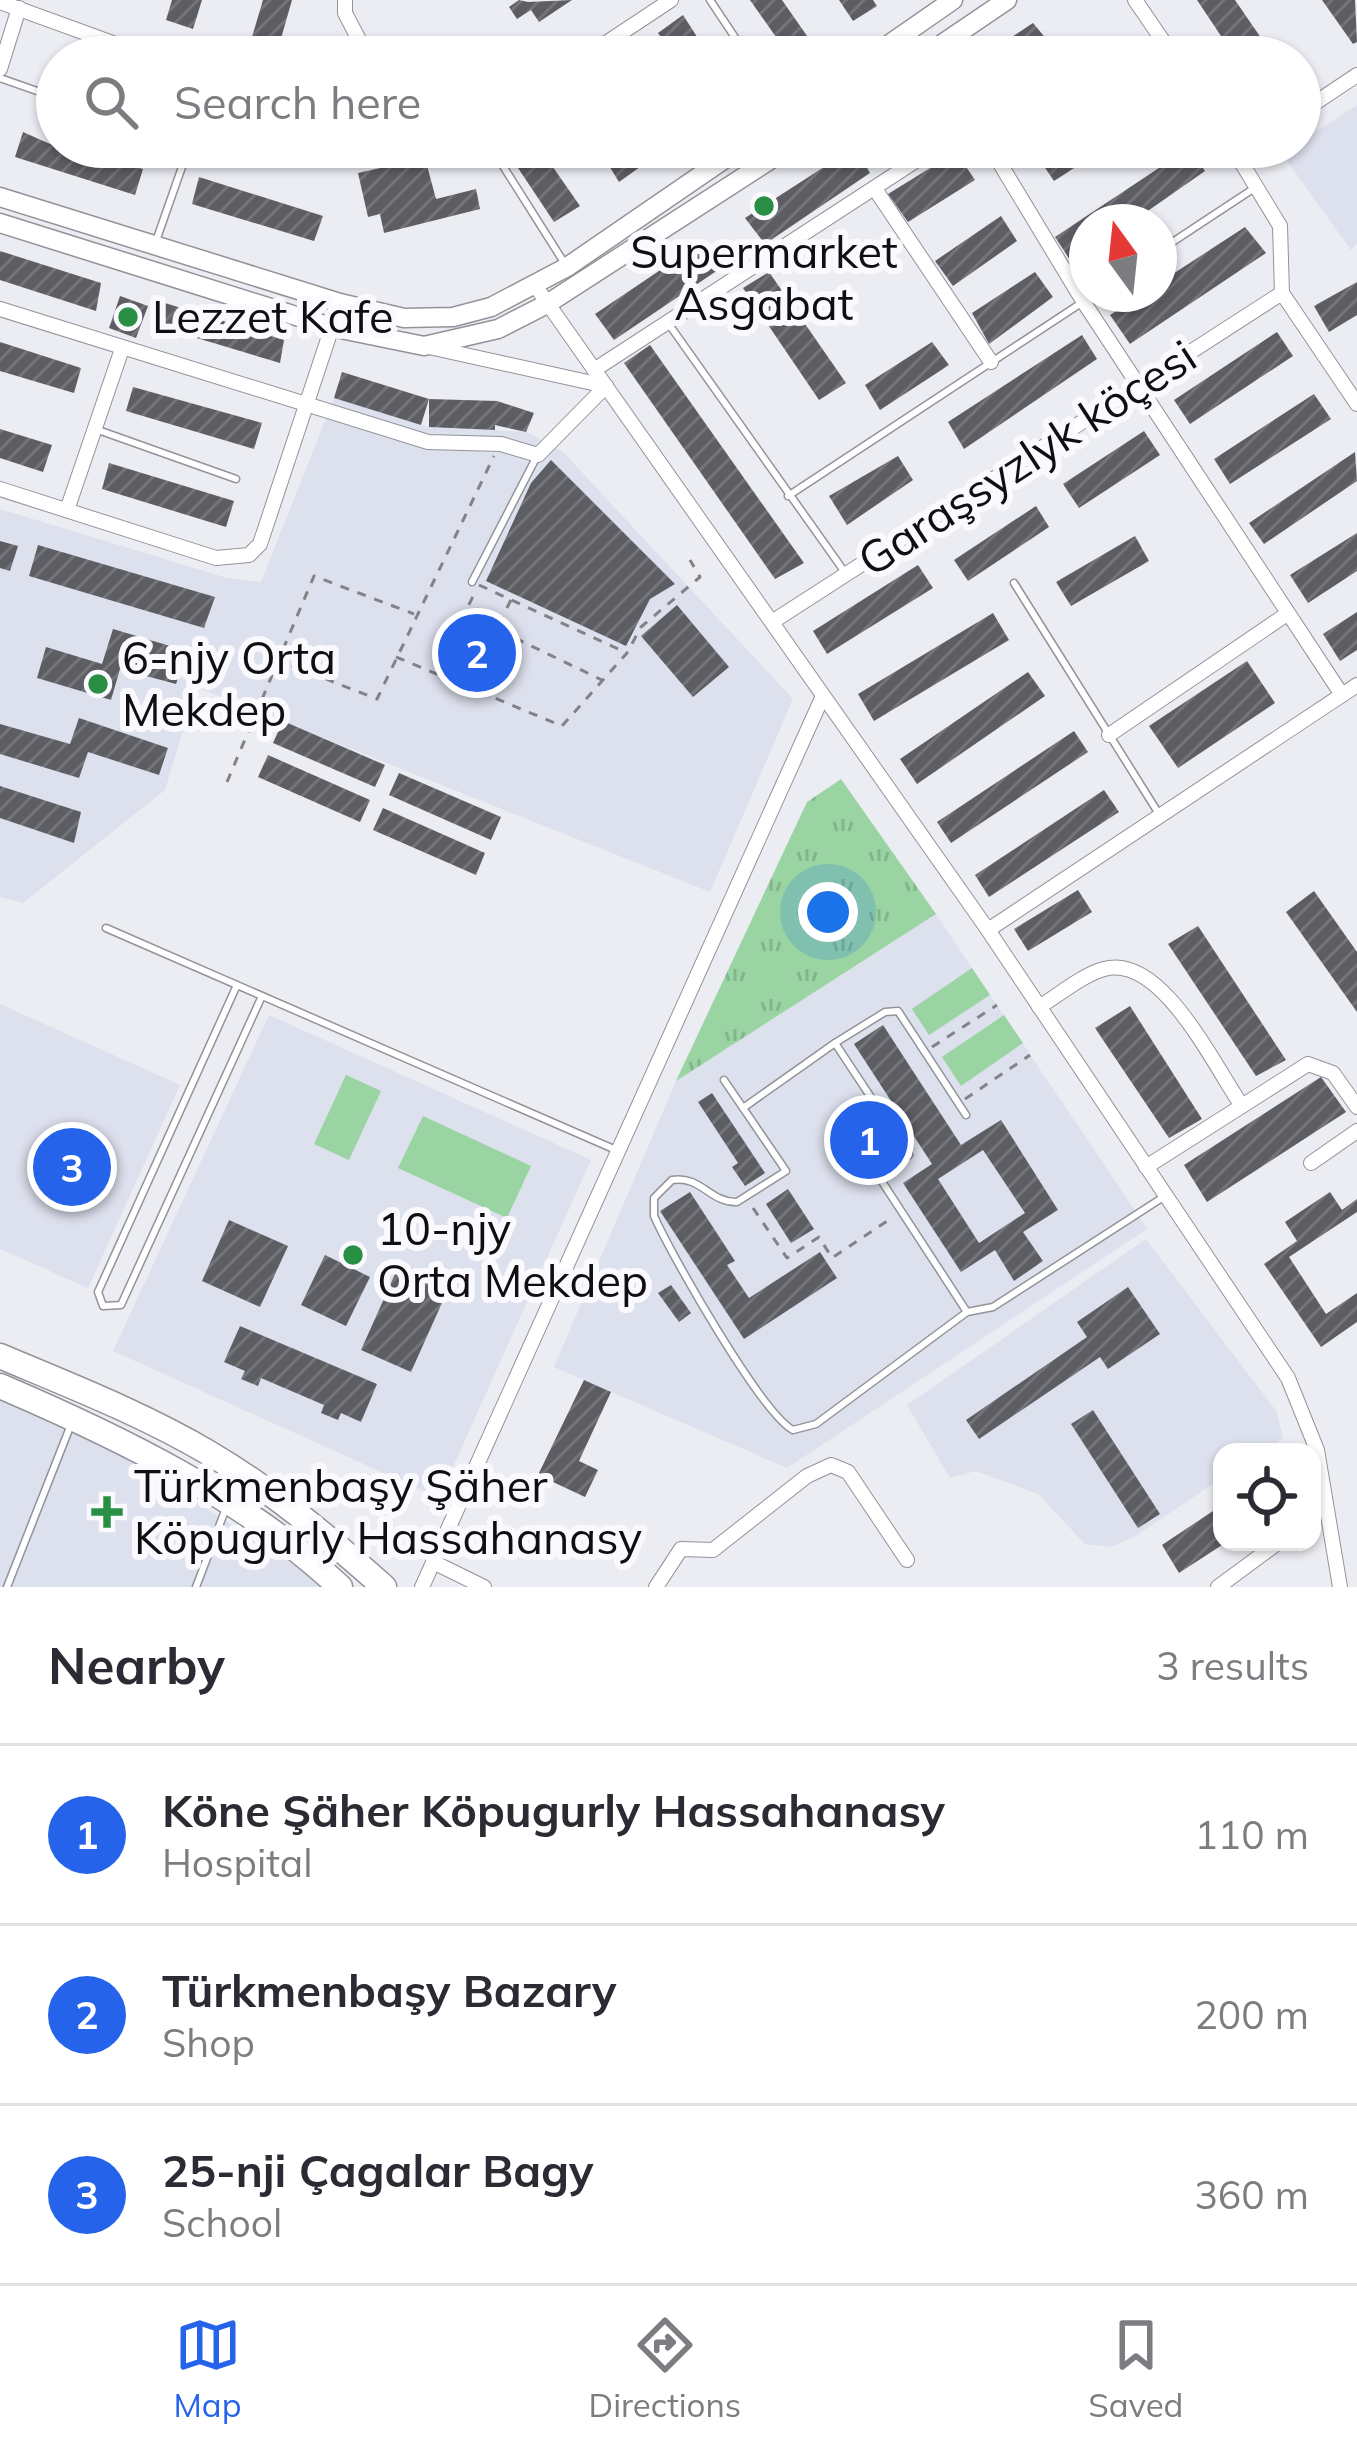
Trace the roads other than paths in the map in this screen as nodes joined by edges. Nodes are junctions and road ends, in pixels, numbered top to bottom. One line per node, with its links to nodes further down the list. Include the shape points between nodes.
1 (345, 0): 11 (street)
2 (671, 0): 12 (street)
3 (710, 0): 13 (lane)
4 (953, 0): 8 (street)
5 (1007, 0): 15 (street)
6 (1136, 0): 16 (street)
7 (0, 2): 9 (street)
8 (927, 7): 14 (street)
9 (20, 8): 10 (street); 17 (street)
10 (94, 36)
11 (357, 36)
12 (617, 36)
13 (734, 36)
14 (895, 36)
15 (954, 36)
16 (1161, 36)
17 (0, 73): 19 (lane)
18 (1357, 75): 20 (street)
19 (36, 89)
20 (1321, 99)
21 (181, 168): 33 (lane)
22 (504, 168): 35 (lane)
23 (711, 168): 35 (street)
24 (758, 168): 39 (street)
25 (906, 168): 29 (street)
26 (1008, 168): 34 (street)
27 (1248, 168): 28 (street)
28 (1256, 187): 32 (lane); 37 (street, via 1280,226)
29 (875, 189): 43 (street); 47 (street)
30 (0, 197): 33 (street)
31 (0, 223): 44 (street)
32 (1177, 239)
33 (154, 244): 38 (street)
34 (1069, 266)
35 (567, 267): 36 (street)
36 (535, 284): 38 (street, via 453,317 404,318); 39 (street)
37 (1282, 293): 49 (street, Garaşsyzlyk köçesi); 51 (street)
38 (340, 303): 44 (street)
39 (548, 304): 45 (street, via 498,328); 48 (street)
40 (0, 309): 46 (street)
41 (1069, 311): 47 (lane)
42 (1098, 312): 49 (street)
43 (668, 323): 48 (street); 57 (lane)
44 (331, 327): 45 (street); 52 (street)
45 (424, 346): 50 (street)
46 (122, 349): 52 (street); 53 (street)
47 (991, 362): 57 (lane)
48 (594, 370): 50 (street)
49 (1142, 383): 59 (street, Garaşsyzlyk köçesi); 62 (street)
50 (606, 386): 54 (street); 63 (street)
51 (1357, 404)
52 (306, 406): 54 (street, via 428,442 501,444); 58 (street, via 260,544 249,555 216,558)
53 (94, 429): 55 (lane); 58 (street)
54 (538, 455): 60 (lane)
55 (236, 479)
56 (0, 489): 58 (street)
57 (788, 496): 59 (lane)
58 (67, 510)
59 (846, 574): 63 (street, Garaşsyzlyk köçesi)
60 (475, 583)
61 (1014, 583): 67 (lane)
62 (1287, 614): 65 (street); 67 (street)
63 (772, 622): 66 (street)
64 (1357, 685): 65 (street)
65 (1342, 695): 68 (street)
66 (822, 698): 70 (street); 81 (street)
67 (1109, 735): 68 (lane)
68 (1160, 818): 70 (street)
69 (106, 928): 71 (lane)
70 (988, 930): 73 (street)
71 (237, 986): 72 (lane); 72 (lane, via 98,1292 103,1306 121,1305)
72 (262, 996): 81 (lane)
73 (1039, 1007): 76 (street, via 1101,970 1128,965 1154,978); 83 (street)
74 (835, 1043): 78 (lane); 79 (lane, via 898,1011); 85 (lane, via 909,1155 879,1177)
75 (724, 1080): 78 (lane)
76 (1242, 1106): 77 (street, via 1307,1064 1334,1073); 83 (street)
77 (1357, 1107)
78 (743, 1108): 85 (lane, via 786,1171 747,1200 726,1203 680,1178 658,1191 654,1216 783,1425 816,1424)
79 (966, 1115)
80 (1357, 1131): 82 (street)
81 (619, 1152): 94 (street)
82 (1311, 1162)
83 (1147, 1167): 84 (street)
84 (1165, 1196): 85 (lane, via 993,1306); 90 (street, via 1304,1408)
85 (967, 1312)
86 (0, 1356): 98 (highway, via 214,1455 314,1525)
87 (0, 1386): 88 (highway)
88 (74, 1418): 89 (highway); 95 (lane)
89 (227, 1504): 96 (lane); 97 (highway)
90 (1326, 1510): 91 (street); 103 (street)
91 (1321, 1514)
92 (1267, 1551): 102 (street)
93 (907, 1560): 101 (street, via 848,1472 831,1465 713,1550 680,1549)
94 (433, 1562): 99 (street); 100 (street)
95 (7, 1587)
96 (196, 1587)
97 (340, 1587)
98 (384, 1587)
99 (422, 1587)
100 (484, 1587)
101 (656, 1587)
102 (1218, 1587)
103 (1340, 1587)

